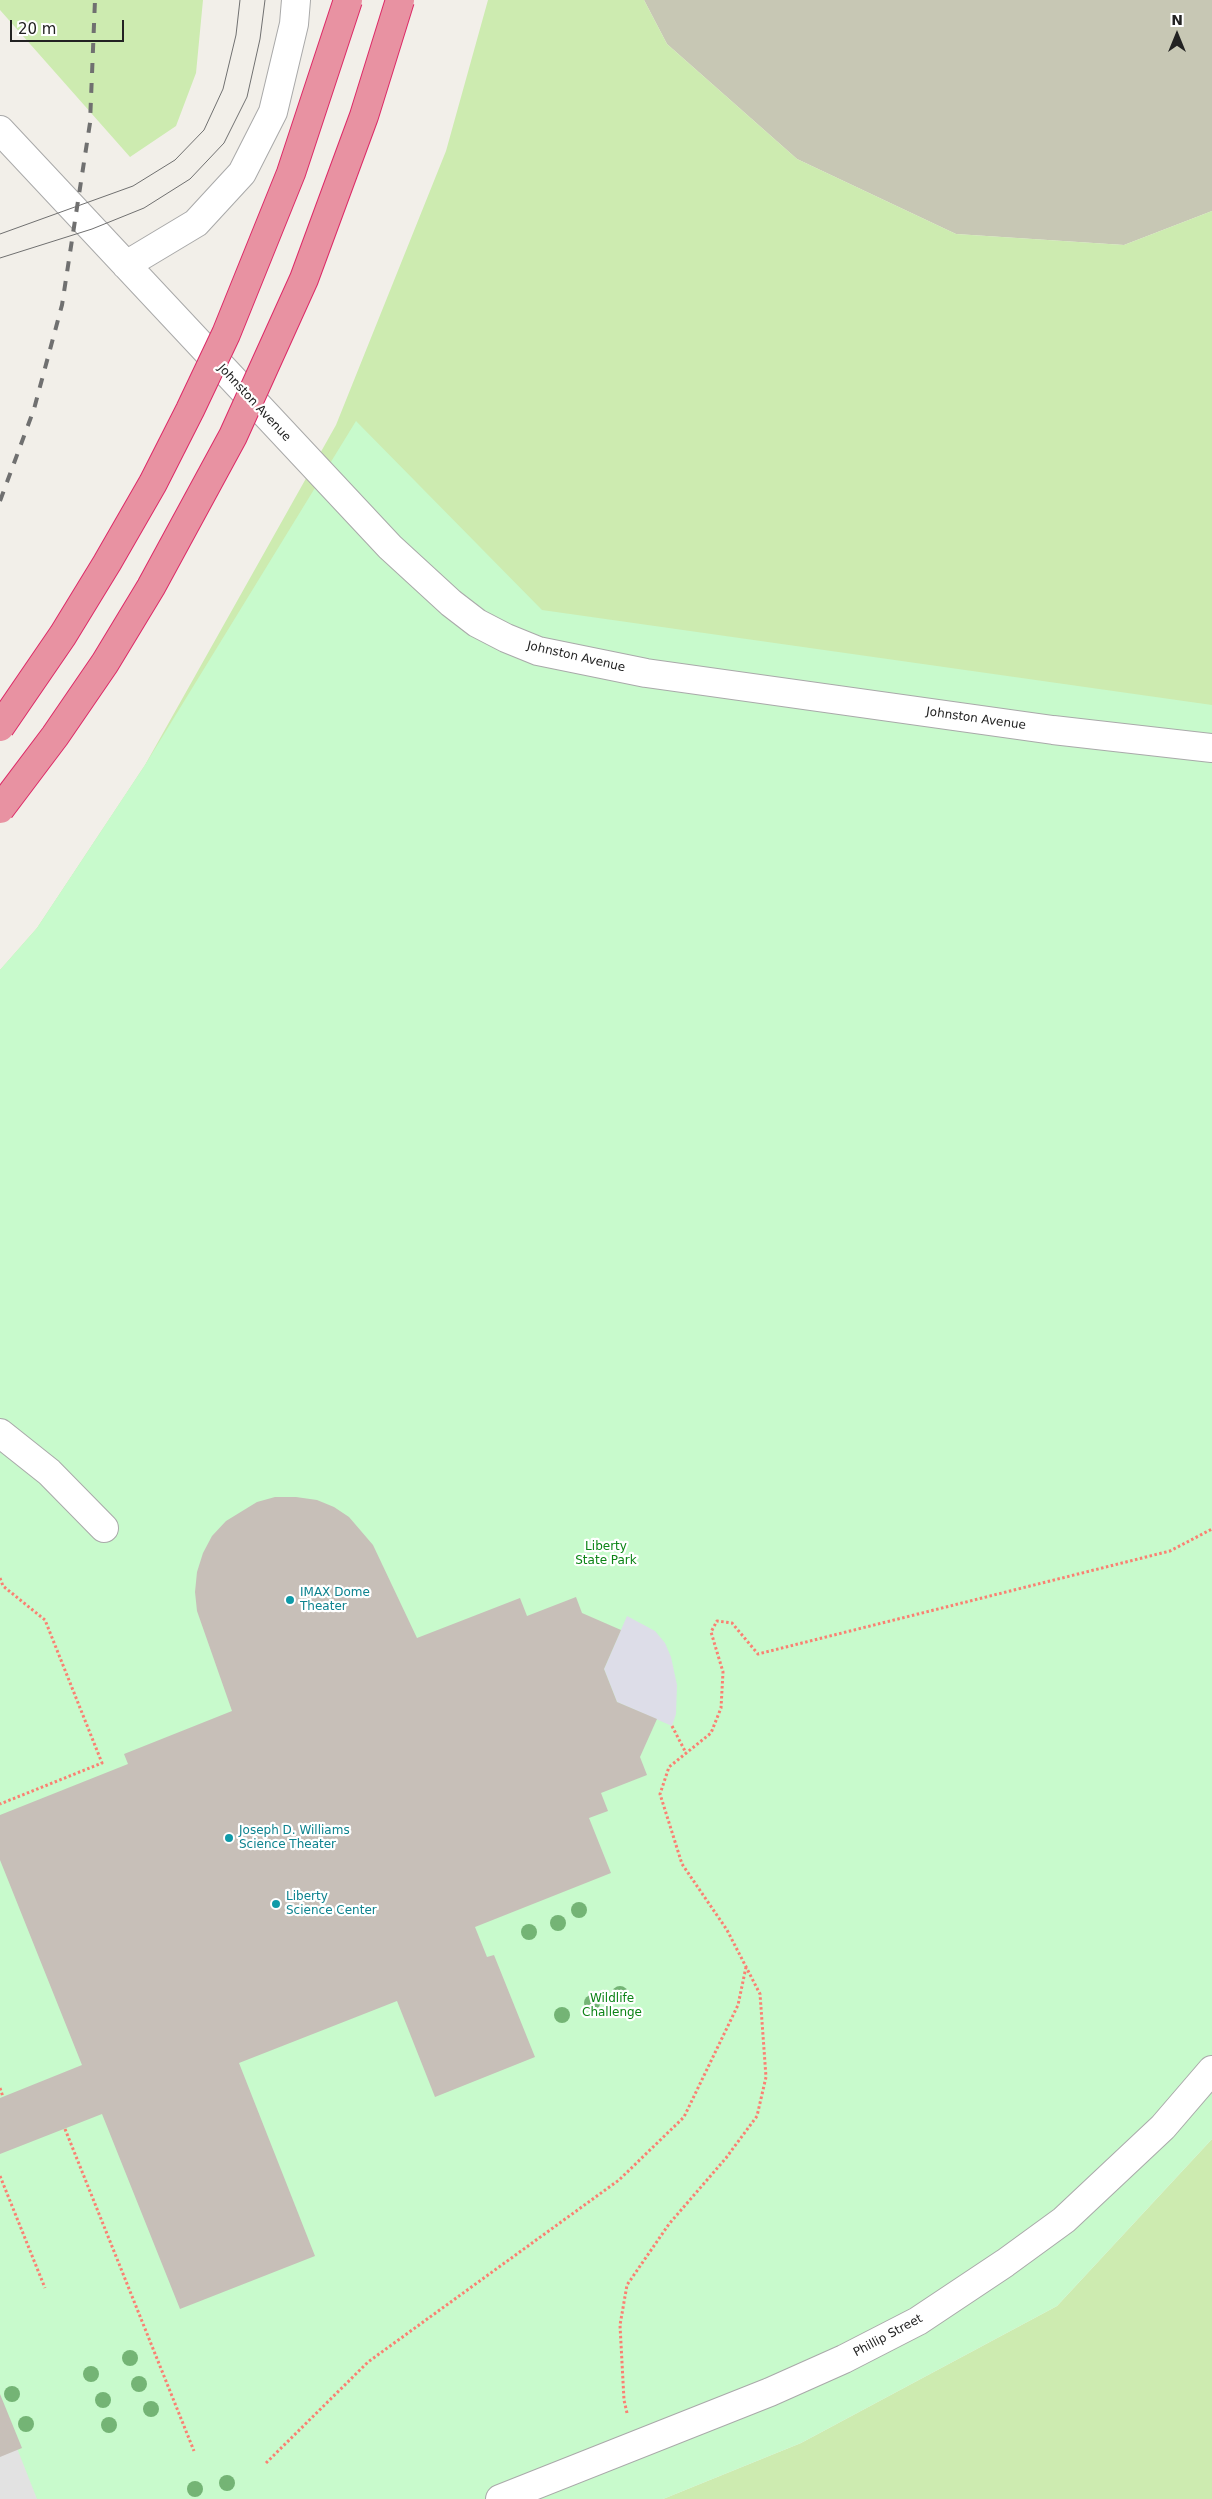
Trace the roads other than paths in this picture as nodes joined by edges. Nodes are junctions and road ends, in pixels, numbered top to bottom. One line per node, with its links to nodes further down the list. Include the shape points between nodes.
1 (296, 0): 5 (street, via 294,24 273,112 242,173 196,223)
2 (348, 0): 6 (highway, bridge, via 291,173 226,334 190,410 107,563)
3 (400, 0): 8 (highway, bridge, via 364,116 311,261 271,357 233,436 193,514 110,655)
4 (0, 130): 5 (street, Johnston Avenue)
5 (126, 265): 7 (street, Johnston Avenue, via 339,494 429,585 477,623 506,638 538,651 646,673 1044,729)
6 (0, 727)
7 (1212, 748)
8 (0, 809)
9 (0, 1433): 10 (street, via 49,1472)
10 (104, 1528)
11 (1212, 2070): 12 (street, Phillip Street, via 1163,2127 1064,2220 918,2321 844,2359)
12 (500, 2499)

